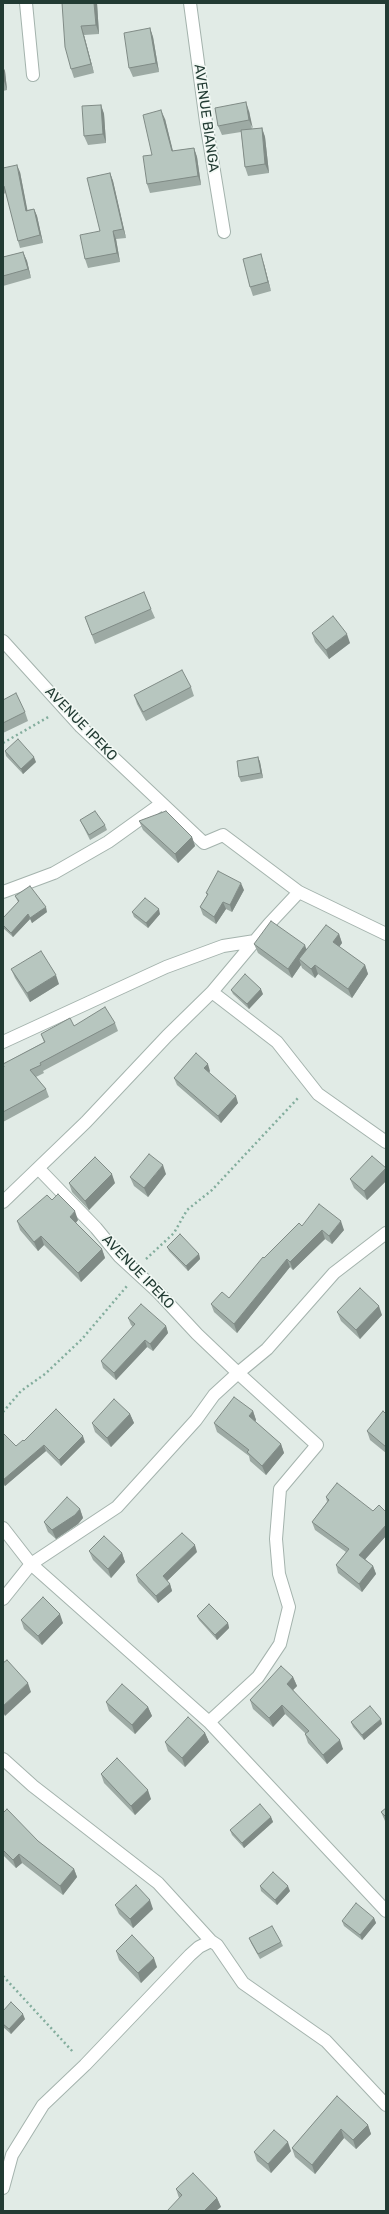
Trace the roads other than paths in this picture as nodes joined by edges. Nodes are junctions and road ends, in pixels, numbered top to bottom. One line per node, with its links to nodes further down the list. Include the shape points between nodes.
1 (26, 3): 3 (street)
2 (190, 3): 4 (street, AVENUE BIANGA)
3 (32, 75)
4 (224, 232)
5 (3, 642): 6 (street, AVENUE IPEKO, via 64,708)
6 (161, 804): 7 (street, via 101,846 54,872); 8 (street, AVENUE IPEKO, via 204,843 223,835)
7 (3, 892)
8 (299, 892): 9 (street, AVENUE IPEKO); 10 (street)
9 (386, 934)
10 (255, 941): 11 (street); 12 (street, via 223,946 166,967)
11 (212, 992): 13 (street, via 277,1042 318,1094); 14 (street)
12 (3, 1042)
13 (386, 1142)
14 (39, 1169): 15 (street); 17 (street, AVENUE IPEKO, via 96,1228 119,1256)
15 (3, 1202)
16 (386, 1233): 17 (street, via 334,1273 267,1349)
17 (238, 1373): 19 (street, via 214,1395 196,1420 117,1507); 21 (street, AVENUE IPEKO, via 317,1445 280,1489 276,1539 279,1574 289,1607 280,1644 258,1677)
18 (3, 1528): 19 (street)
19 (31, 1564): 20 (street); 21 (street)
20 (3, 1599)
21 (209, 1722): 23 (street)
22 (3, 1759): 24 (street, via 33,1786 158,1883)
23 (386, 1912)
24 (211, 1941): 25 (street, via 217,1945 243,1983 326,2041); 26 (street, via 190,1955 43,2105 12,2155)
25 (386, 2106)
26 (3, 2188)

